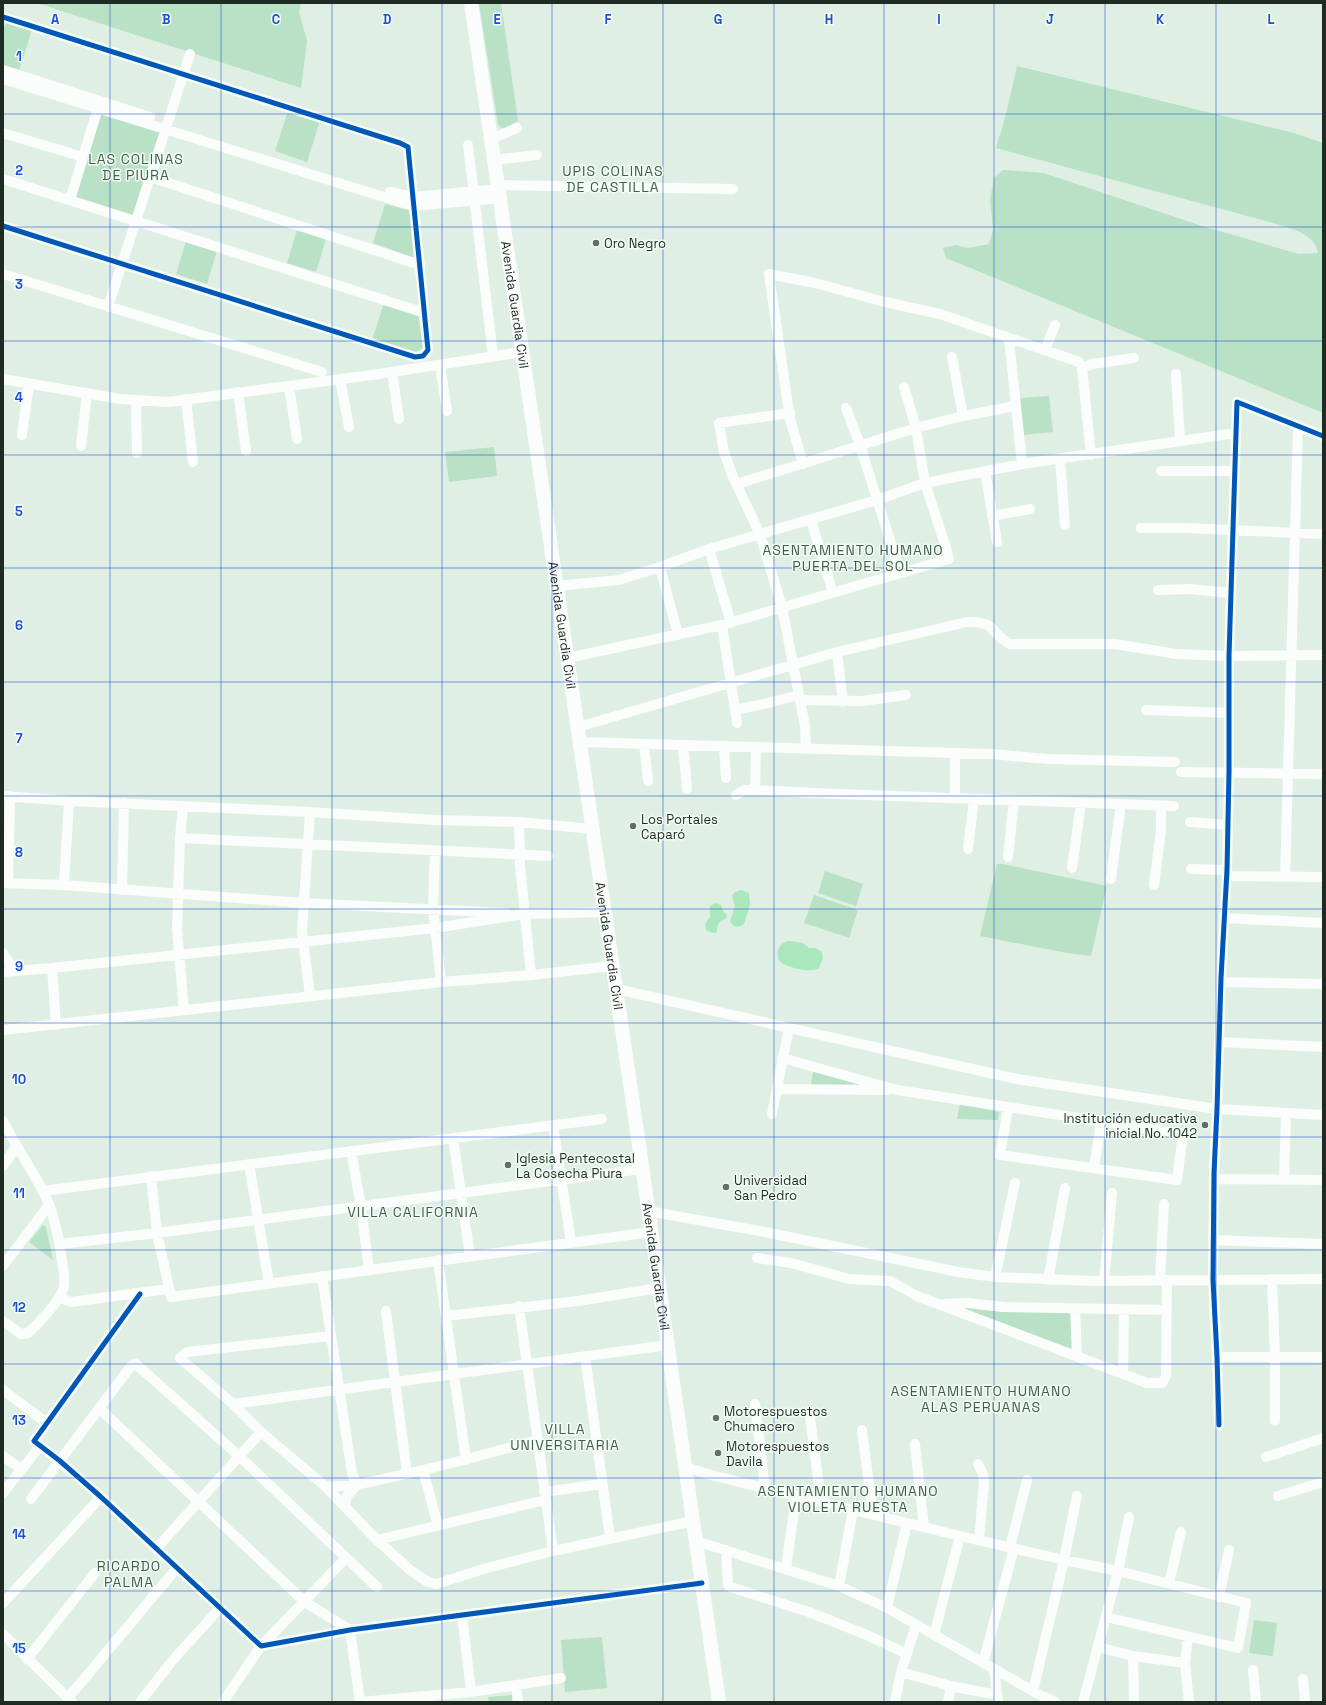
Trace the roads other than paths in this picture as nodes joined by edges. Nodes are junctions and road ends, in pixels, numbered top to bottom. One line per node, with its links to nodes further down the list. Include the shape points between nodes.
1 (471, 3): 11 (highway, Avenida Guardia Civil)
2 (3, 17): 5 (street)
3 (190, 54): 5 (street)
4 (3, 70): 8 (street)
5 (183, 73): 8 (street); 22 (street, via 405,145 409,149)
6 (3, 79): 7 (street)
7 (98, 108): 8 (street); 14 (street)
8 (167, 125): 16 (street); 22 (street)
9 (517, 128): 11 (street)
10 (3, 132): 14 (street)
11 (491, 139): 15 (highway, Avenida Guardia Civil)
12 (468, 145): 20 (street)
13 (537, 155): 15 (street)
14 (83, 157): 21 (street)
15 (494, 160): 19 (highway, Avenida Guardia Civil)
16 (150, 177): 23 (street); 26 (street)
17 (3, 179): 21 (street)
18 (733, 189): 19 (street)
19 (499, 190): 20 (street); 33 (highway, Avenida Guardia Civil)
20 (474, 196): 22 (street); 34 (street)
21 (70, 200): 23 (street)
22 (413, 202): 26 (street)
23 (136, 221): 25 (street); 29 (street)
24 (3, 226): 25 (street)
25 (122, 264): 28 (street); 29 (street, via 415,357 423,356 429,348)
26 (420, 265): 29 (street)
27 (3, 274): 28 (street)
28 (108, 307): 39 (street)
29 (425, 313)
30 (1055, 325): 32 (street)
31 (1009, 339): 32 (street); 51 (street); 54 (street, via 940,314 769,274)
32 (1045, 350): 37 (street)
33 (522, 352): 34 (street); 93 (highway, Avenida Guardia Civil)
34 (493, 356): 38 (street)
35 (952, 357): 55 (street)
36 (1134, 358): 69 (street, via 1092,364 1082,368)
37 (1079, 362)
38 (440, 365): 40 (street); 53 (street)
39 (322, 372)
40 (392, 372): 42 (street); 56 (street)
41 (1176, 374): 64 (street)
42 (340, 379): 45 (street); 57 (street)
43 (3, 380): 44 (street)
44 (29, 384): 48 (street); 61 (street)
45 (289, 386): 47 (street); 63 (street)
46 (904, 387): 59 (street)
47 (238, 392): 49 (street); 67 (street)
48 (87, 393): 50 (street); 66 (street)
49 (186, 399): 50 (street, via 168,402); 71 (street)
50 (136, 401): 68 (street)
51 (1015, 406): 55 (street); 73 (street)
52 (846, 408): 65 (street)
53 (447, 411)
54 (790, 413): 72 (street); 78 (street, via 719,423 724,452)
55 (963, 416): 59 (street)
56 (399, 419)
57 (349, 427)
58 (1298, 427): 60 (street, via 1237,402); 62 (street); 86 (street)
59 (916, 428): 65 (street); 77 (street)
60 (1236, 433): 64 (street); 75 (street)
61 (22, 435)
62 (1323, 436)
63 (297, 439)
64 (1180, 440): 69 (street)
65 (860, 445): 72 (street); 79 (street)
66 (81, 446)
67 (246, 451)
68 (137, 453)
69 (1091, 455): 70 (street)
70 (1060, 459): 73 (street); 83 (street)
71 (193, 462)
72 (803, 464): 78 (street)
73 (1022, 464): 76 (street)
74 (1161, 471): 75 (street)
75 (1234, 471): 85 (street)
76 (985, 472): 77 (street); 81 (street)
77 (925, 483): 79 (street); 95 (street, via 949,556)
78 (737, 484): 87 (street)
79 (877, 500): 82 (street); 91 (street)
80 (1030, 508): 81 (street)
81 (992, 516): 89 (street)
82 (811, 520): 87 (street); 95 (street)
83 (1065, 525)
84 (1141, 528): 85 (street)
85 (1232, 532): 86 (street); 96 (street)
86 (1295, 533): 88 (street); 101 (street)
87 (760, 534): 90 (street); 97 (street)
88 (1323, 534)
89 (997, 542)
90 (709, 548): 92 (street); 98 (street)
91 (898, 566)
92 (660, 567): 93 (street, via 619,580); 99 (street)
93 (556, 586): 104 (highway, Avenida Guardia Civil)
94 (1158, 590): 96 (street, via 1190,589)
95 (833, 593): 97 (street)
96 (1231, 593): 103 (street)
97 (782, 607): 98 (street); 105 (street)
98 (727, 624): 99 (street); 106 (street)
99 (678, 635): 104 (street)
100 (837, 652): 103 (street, via 966,622 980,622 990,625 1001,639 1010,644 1115,644 1176,654); 105 (street); 109 (street)
101 (1291, 655): 102 (street); 103 (street); 125 (street)
102 (1323, 655)
103 (1229, 656): 112 (street)
104 (568, 658): 114 (highway, Avenida Guardia Civil)
105 (794, 665): 106 (street); 108 (street)
106 (731, 682): 110 (street); 114 (street)
107 (906, 695): 109 (street)
108 (800, 698): 109 (street); 110 (street); 120 (street)
109 (844, 702)
110 (735, 710): 113 (street)
111 (1146, 710): 112 (street)
112 (1229, 714): 124 (street)
113 (737, 723)
114 (578, 727): 115 (highway, Avenida Guardia Civil)
115 (580, 742): 116 (street); 147 (highway, Avenida Guardia Civil)
116 (644, 744): 117 (street); 128 (street)
117 (683, 744): 118 (street); 129 (street)
118 (724, 747): 119 (street); 127 (street)
119 (756, 748): 120 (street); 130 (street)
120 (806, 749): 121 (street)
121 (955, 753): 122 (street, via 1048,759); 133 (street)
122 (1175, 762)
123 (1181, 772): 124 (street)
124 (1229, 772): 125 (street); 146 (street)
125 (1288, 774): 126 (street); 158 (street)
126 (1323, 774)
127 (726, 778)
128 (648, 781)
129 (687, 789)
130 (755, 790): 131 (street, via 744,790); 133 (street)
131 (736, 795)
132 (7, 796): 136 (street); 161 (street)
133 (955, 798): 134 (street)
134 (974, 799): 135 (street); 150 (street)
135 (1014, 800): 137 (street); 154 (street)
136 (69, 801): 138 (street); 162 (street)
137 (1081, 803): 139 (street); 155 (street)
138 (124, 804): 140 (street); 164 (street)
139 (1121, 804): 141 (street); 160 (street)
140 (183, 806): 143 (street); 148 (street)
141 (1161, 806): 142 (street); 163 (street, via 1161,830)
142 (1174, 806)
143 (310, 812): 144 (street, via 434,820); 149 (street)
144 (519, 822): 147 (street); 152 (street)
145 (1190, 822): 146 (street)
146 (1228, 825): 157 (street)
147 (593, 829): 168 (highway, Avenida Guardia Civil)
148 (180, 838): 149 (street); 165 (street)
149 (308, 845): 151 (street); 166 (street)
150 (968, 849)
151 (435, 850): 152 (street); 167 (street)
152 (519, 855): 153 (street); 169 (street)
153 (548, 856)
154 (1008, 857)
155 (1072, 868)
156 (1191, 869): 157 (street)
157 (1227, 873): 158 (street); 170 (street)
158 (1285, 877): 159 (street)
159 (1323, 877)
160 (1111, 879)
161 (6, 883): 162 (street)
162 (64, 885): 164 (street)
163 (1154, 885)
164 (122, 890): 165 (street)
165 (178, 895): 166 (street); 175 (street, via 176,929)
166 (303, 903): 167 (street); 173 (street)
167 (433, 908): 169 (street); 172 (street)
168 (605, 912): 169 (street); 176 (highway, Avenida Guardia Civil)
169 (524, 914): 172 (street); 180 (street)
170 (1224, 918): 171 (street); 182 (street)
171 (1323, 923)
172 (435, 928): 173 (street); 181 (street)
173 (303, 942): 175 (street); 185 (street)
174 (3, 953): 178 (street)
175 (179, 955): 177 (street); 186 (street)
176 (613, 966): 180 (street); 184 (highway, Avenida Guardia Civil)
177 (52, 968): 178 (street); 187 (street)
178 (14, 971): 179 (street)
179 (3, 972)
180 (531, 975): 181 (street)
181 (441, 982): 185 (street)
182 (1221, 982): 183 (street); 190 (street)
183 (1323, 984)
184 (616, 989): 188 (street); 210 (highway, Avenida Guardia Civil)
185 (310, 996): 186 (street)
186 (184, 1010): 187 (street)
187 (56, 1025): 189 (street)
188 (789, 1028): 192 (street); 196 (street, via 1017,1079)
189 (3, 1030)
190 (1219, 1042): 191 (street); 196 (street)
191 (1323, 1047)
192 (782, 1058): 193 (street); 194 (street)
193 (776, 1089): 194 (street); 197 (street)
194 (897, 1090): 195 (street)
195 (1008, 1108): 202 (street); 209 (street, via 1000,1155)
196 (1217, 1110): 198 (street); 212 (street)
197 (772, 1114)
198 (1286, 1114): 199 (street); 214 (street)
199 (1323, 1115)
200 (602, 1119): 203 (street)
201 (3, 1121): 205 (street)
202 (1101, 1122): 209 (street); 209 (street, via 1183,1134 1176,1180)
203 (553, 1125): 204 (street); 213 (street)
204 (453, 1138): 206 (street); 219 (street)
205 (16, 1147): 208 (street); 218 (street)
206 (351, 1151): 207 (street); 223 (street)
207 (249, 1164): 211 (street); 225 (street)
208 (3, 1166)
209 (1094, 1168)
210 (642, 1169): 213 (street); 224 (highway, Avenida Guardia Civil)
211 (151, 1176): 218 (street); 227 (street)
212 (1214, 1179): 214 (street); 228 (street)
213 (562, 1180): 219 (street); 229 (street)
214 (1284, 1180): 215 (street)
215 (1323, 1180)
216 (1015, 1183): 238 (street)
217 (1065, 1188): 241 (street)
218 (43, 1191): 222 (street)
219 (460, 1193): 223 (street); 232 (street)
220 (1112, 1193): 244 (street)
221 (1164, 1204): 242 (street)
222 (49, 1205): 230 (street); 235 (street)
223 (361, 1206): 225 (street); 236 (street)
224 (648, 1211): 226 (highway, Avenida Guardia Civil); 238 (street, via 958,1272)
225 (258, 1220): 227 (street); 245 (street)
226 (651, 1232): 229 (street); 246 (highway, Avenida Guardia Civil)
227 (157, 1233): 230 (street); 247 (street)
228 (1213, 1240): 231 (street); 243 (street)
229 (571, 1242): 232 (street)
230 (60, 1244): 249 (street, via 64,1286)
231 (1323, 1244)
232 (470, 1256): 234 (street)
233 (757, 1258): 250 (street, via 791,1263 849,1279 890,1281 917,1296)
234 (438, 1260): 236 (street); 256 (street)
235 (3, 1266)
236 (369, 1270): 237 (street)
237 (322, 1276): 245 (street); 258 (street)
238 (995, 1277): 241 (street)
239 (1272, 1279): 240 (street); 243 (street); 263 (street)
240 (1323, 1279)
241 (1048, 1280): 244 (street)
242 (1163, 1280): 243 (street); 244 (street); 254 (street)
243 (1213, 1280): 262 (street)
244 (1104, 1281)
245 (269, 1284): 247 (street, via 171,1297)
246 (659, 1288): 251 (street); 259 (highway, Avenida Guardia Civil)
247 (168, 1289): 248 (street)
248 (140, 1294): 249 (street, via 71,1302); 276 (street)
249 (59, 1297): 257 (street, via 25,1334)
250 (939, 1304): 252 (street); 261 (street)
251 (519, 1306): 256 (street); 265 (street)
252 (1075, 1308): 253 (street); 261 (street)
253 (1124, 1310): 254 (street); 267 (street)
254 (1167, 1310): 267 (street, via 1164,1381 1158,1384 1147,1383)
255 (386, 1311): 268 (street)
256 (446, 1316): 266 (street)
257 (3, 1321)
258 (331, 1336): 270 (street); 271 (street, via 186,1352 182,1355 180,1358)
259 (668, 1345): 260 (street); 291 (highway, Avenida Guardia Civil)
260 (585, 1356): 265 (street); 297 (street)
261 (1077, 1356): 267 (street)
262 (1217, 1357): 263 (street); 277 (street)
263 (1275, 1357): 264 (street); 275 (street)
264 (1323, 1357)
265 (527, 1364): 266 (street); 281 (street)
266 (455, 1374): 268 (street); 287 (street)
267 (1123, 1374)
268 (394, 1383): 270 (street); 294 (street)
269 (3, 1390): 276 (street)
270 (338, 1390): 271 (street); 298 (street, via 352,1473)
271 (233, 1404): 279 (street)
272 (755, 1404): 300 (street)
273 (99, 1408): 285 (street, via 131,1366 136,1364); 289 (street); 308 (street)
274 (810, 1417): 309 (street)
275 (1275, 1421)
276 (47, 1423): 283 (street, via 34,1441)
277 (1219, 1425)
278 (862, 1430): 312 (street)
279 (261, 1432): 285 (street); 299 (street)
280 (1323, 1438): 286 (street)
281 (538, 1440): 287 (street); 302 (street)
282 (915, 1444): 317 (street)
283 (40, 1446): 289 (street); 293 (street)
284 (3, 1456): 293 (street)
285 (239, 1456): 308 (street); 329 (street)
286 (1266, 1456)
287 (466, 1460): 292 (street)
288 (3, 1461): 293 (street)
289 (60, 1461): 306 (street); 307 (street)
290 (978, 1464): 322 (street, via 984,1483)
291 (685, 1468): 300 (street); 314 (highway, Avenida Guardia Civil)
292 (423, 1470): 294 (street); 316 (street)
293 (19, 1473): 301 (street)
294 (406, 1474): 298 (street)
295 (1028, 1480): 324 (street)
296 (1323, 1482): 305 (street)
297 (602, 1484): 302 (street); 320 (street)
298 (357, 1485): 299 (street); 310 (street, via 346,1496)
299 (325, 1486): 310 (street)
300 (765, 1488): 303 (street)
301 (3, 1493)
302 (544, 1496): 316 (street); 328 (street)
303 (796, 1496): 309 (street); 332 (street)
304 (1077, 1496): 330 (street)
305 (1278, 1496)
306 (101, 1498): 325 (street); 341 (street)
307 (32, 1500)
308 (199, 1502): 325 (street); 340 (street)
309 (820, 1502): 311 (street)
310 (344, 1506): 321 (street)
311 (853, 1510): 312 (street); 338 (street)
312 (873, 1515): 315 (street)
313 (1129, 1517): 333 (street)
314 (693, 1521): 320 (street); 323 (highway, Avenida Guardia Civil)
315 (907, 1523): 317 (street); 343 (street)
316 (438, 1526): 321 (street)
317 (924, 1527): 319 (street)
318 (1181, 1532): 336 (street)
319 (960, 1536): 322 (street); 349 (street)
320 (610, 1538): 328 (street)
321 (377, 1540): 328 (street, via 419,1577 436,1584)
322 (980, 1540): 324 (street)
323 (696, 1541): 326 (street); 335 (highway, Avenida Guardia Civil)
324 (1012, 1548): 330 (street); 356 (street)
325 (156, 1549): 331 (street)
326 (726, 1550): 332 (street); 353 (street, via 730,1587 809,1612)
327 (1229, 1550): 339 (street)
328 (553, 1551)
329 (346, 1558): 337 (street); 340 (street)
330 (1064, 1560): 333 (street); 366 (street)
331 (177, 1568): 342 (street); 368 (street)
332 (786, 1569): 338 (street)
333 (1118, 1571): 336 (street); 345 (street)
334 (95, 1573): 355 (street)
335 (702, 1583): 344 (street); 374 (highway, Avenida Guardia Civil)
336 (1169, 1583): 339 (street)
337 (377, 1586)
338 (839, 1586): 343 (street)
339 (1219, 1597): 350 (street, via 1246,1603 1238,1648)
340 (305, 1602): 347 (street); 351 (street)
341 (3, 1603)
342 (220, 1608): 351 (street); 370 (street, via 172,1661)
343 (887, 1608): 346 (street)
344 (462, 1615): 347 (street); 365 (street)
345 (1106, 1617): 350 (street); 352 (street)
346 (916, 1625): 349 (street); 353 (street)
347 (350, 1630): 351 (street); 372 (street)
348 (3, 1634): 355 (street)
349 (934, 1635): 356 (street)
350 (1188, 1636): 357 (street)
351 (261, 1646): 371 (street)
352 (1098, 1647): 354 (street); 378 (street)
353 (907, 1654): 360 (street)
354 (1134, 1656): 357 (street); 379 (street)
355 (27, 1659): 368 (street)
356 (983, 1663): 358 (street)
357 (1185, 1663): 380 (street)
358 (994, 1669): 366 (street); 367 (street)
359 (1253, 1670): 381 (street)
360 (901, 1672): 364 (street); 375 (street)
361 (561, 1678): 363 (street)
362 (1303, 1678): 382 (street)
363 (516, 1686): 365 (street); 373 (street)
364 (951, 1686): 367 (street); 376 (street)
365 (471, 1692): 369 (street)
366 (1037, 1696): 377 (street)
367 (998, 1698)
368 (70, 1700)
369 (386, 1701): 372 (street)
370 (140, 1702)
371 (223, 1702)
372 (360, 1702)
373 (518, 1702)
374 (719, 1702)
375 (895, 1702)
376 (948, 1702)
377 (1055, 1702)
378 (1083, 1702)
379 (1134, 1702)
380 (1188, 1702)
381 (1256, 1702)
382 (1305, 1702)

